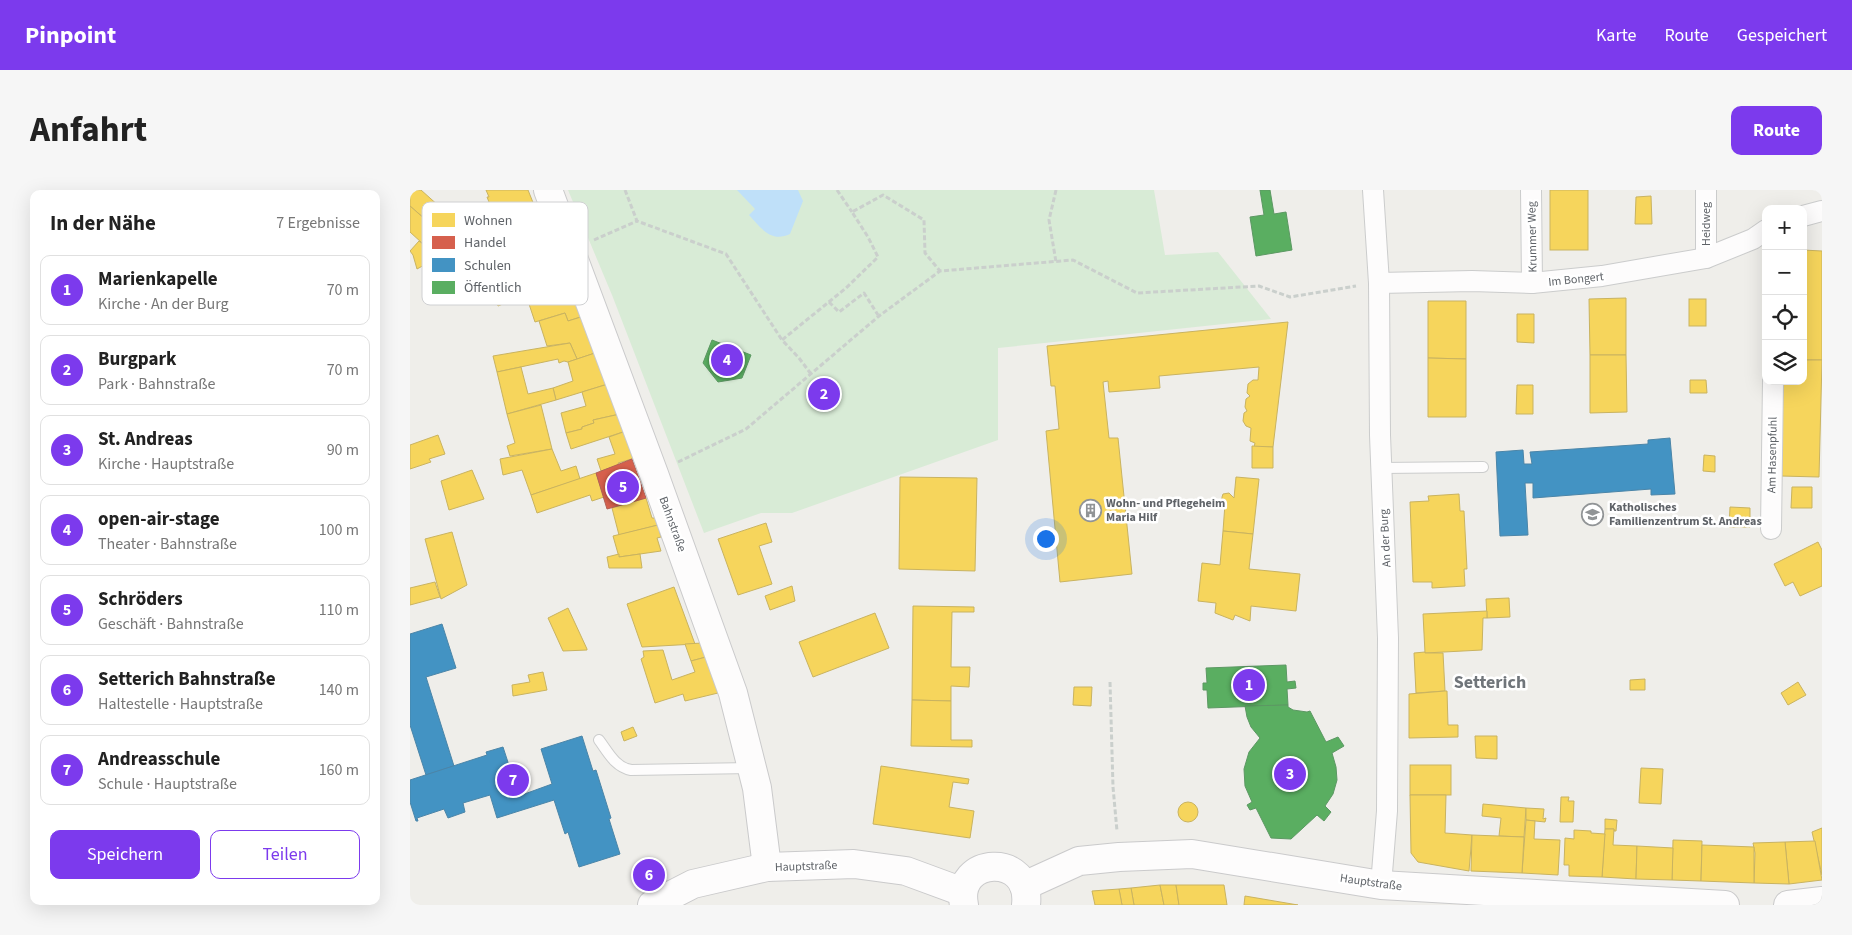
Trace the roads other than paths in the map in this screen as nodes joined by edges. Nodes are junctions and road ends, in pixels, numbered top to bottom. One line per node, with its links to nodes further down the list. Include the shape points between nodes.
1 (548, 190): 5 (main road, Bahnstraße)
2 (1373, 190): 10 (street, An der Burg)
3 (1532, 190): 11 (street, Krummer Weg)
4 (1706, 190): 9 (street, Heidweg)
5 (553, 202)
6 (1822, 211): 7 (street)
7 (1807, 215)
8 (1762, 233): 9 (street, Im Bongert)
9 (1706, 258): 11 (street, Im Bongert, via 1602,276)
10 (1379, 283): 11 (street, Im Bongert); 15 (street, An der Burg)
11 (1532, 283)
12 (588, 297): 18 (main road, Bahnstraße, via 733,693)
13 (1773, 385): 16 (street, Am Hasenpfuhl)
14 (1483, 467): 15 (lane)
15 (1381, 468): 20 (street, An der Burg, via 1388,657 1387,811)
16 (1771, 529)
17 (600, 740): 18 (lane, via 624,769)
18 (752, 768): 19 (main road, Bahnstraße, via 758,788)
19 (767, 867): 22 (main road, Hauptstraße, via 854,864 906,871); 24 (main road, Hauptstraße, via 693,884)
20 (1381, 886): 21 (main road, Hauptstraße, via 1192,854 1078,861 1053,871); 25 (main road, Hauptstraße)
21 (1025, 895): 22 (main road, via 1019,877 1002,867 992,866 973,874)
22 (963, 898)
23 (1822, 901): 26 (main road)
24 (652, 905)
25 (1725, 905)
26 (1788, 905)

